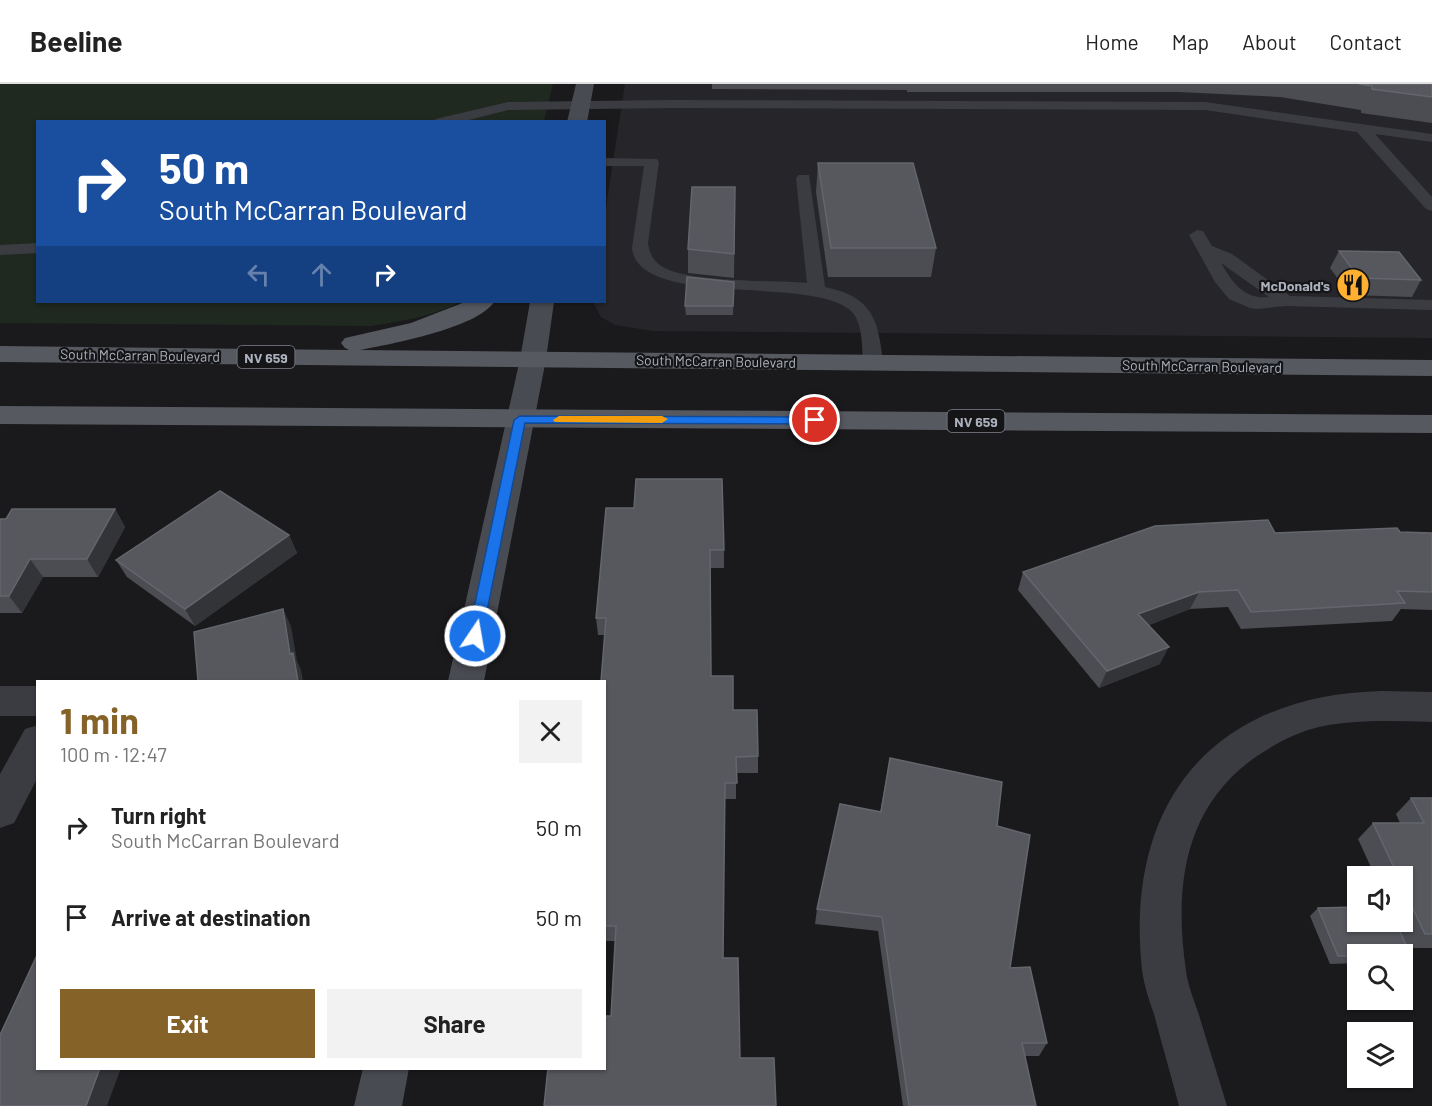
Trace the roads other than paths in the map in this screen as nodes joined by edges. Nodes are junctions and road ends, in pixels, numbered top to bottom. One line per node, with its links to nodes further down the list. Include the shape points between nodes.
1 (585, 84): 2 (street)
2 (578, 113): 3 (lane, via 508,106); 4 (lane, via 1197,106)
3 (449, 120)
4 (1360, 128): 5 (lane); 8 (lane)
5 (1432, 138)
6 (606, 162): 11 (lane, via 652,162 640,243 641,256 650,266 690,280)
7 (804, 178): 11 (lane)
8 (1432, 206)
9 (36, 248): 10 (lane)
10 (0, 250)
11 (817, 291): 19 (lane, via 846,299 865,316)
12 (1286, 301): 12 (lane, via 1256,304 1235,295 1201,242); 15 (lane)
13 (480, 303): 17 (main road, via 399,335)
14 (542, 303): 18 (street)
15 (1432, 305)
16 (0, 354): 17 (main road, South McCarran Boulevard / NV 659)
17 (213, 356): 18 (main road, South McCarran Boulevard / NV 659)
18 (532, 359): 19 (main road, South McCarran Boulevard / NV 659); 22 (street)
19 (873, 362): 20 (main road, South McCarran Boulevard / NV 659)
20 (1432, 368)
21 (0, 415): 22 (main road, NV 659)
22 (520, 420): 23 (main road, NV 659); 24 (street)
23 (1432, 424)
24 (466, 680)
25 (0, 701): 26 (street)
26 (36, 701)
27 (1432, 707): 32 (street, via 1358,706 1302,716 1254,736 1212,767 1194,791 1166,849 1159,906 1165,972)
28 (36, 744): 29 (street)
29 (0, 811)
30 (386, 1070): 31 (street)
31 (378, 1106)
32 (1203, 1106)

